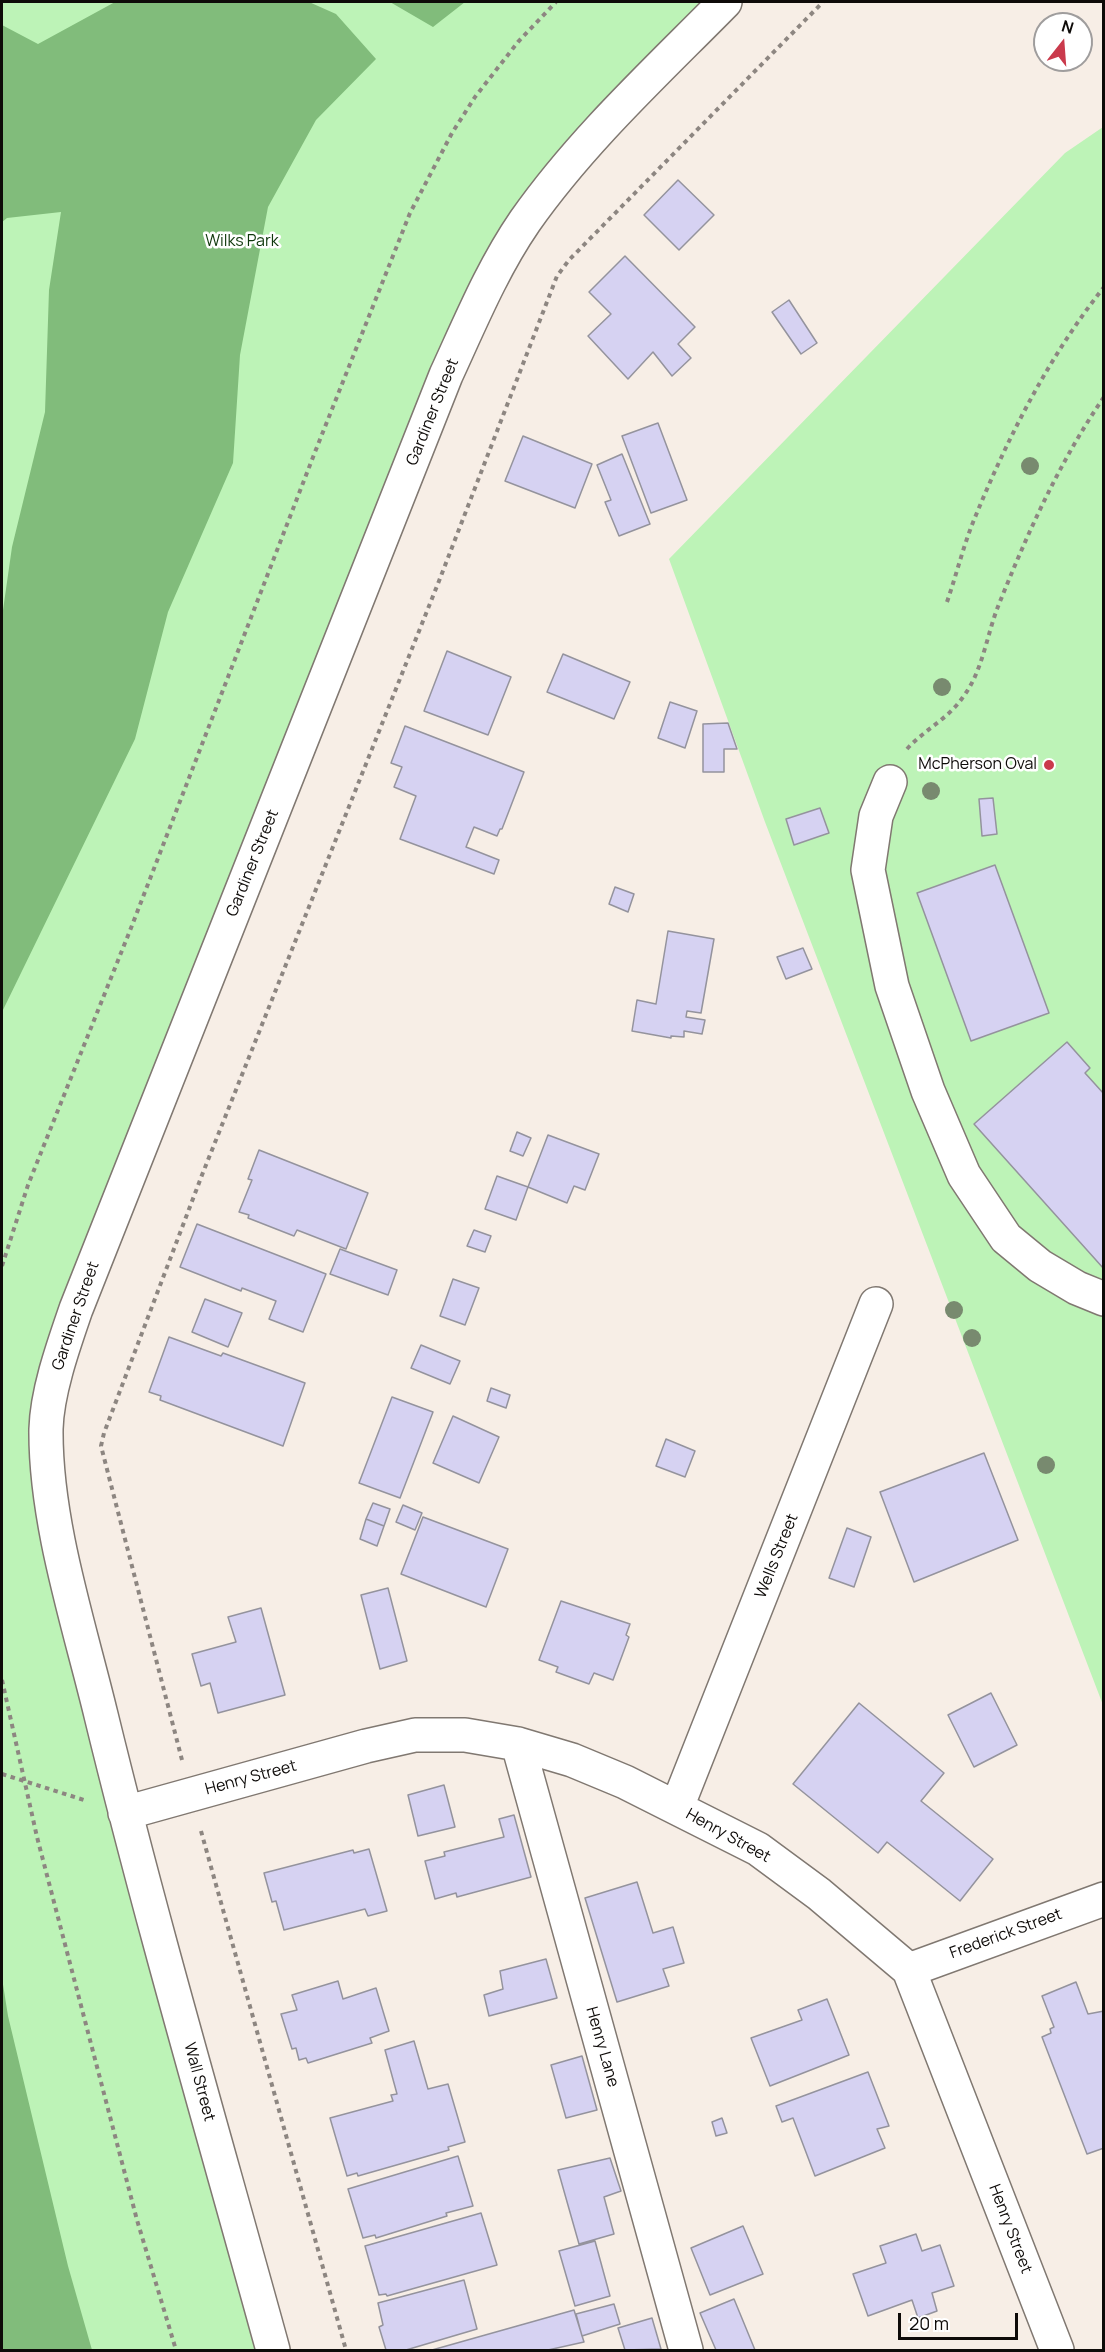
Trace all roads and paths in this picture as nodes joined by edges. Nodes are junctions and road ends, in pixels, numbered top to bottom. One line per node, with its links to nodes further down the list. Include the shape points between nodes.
1 (556, 2): 8 (path, via 475,97 410,213 32,1175)
2 (725, 2): 17 (street, Gardiner Street, via 576,155 525,222 486,288 433,409 60,1357 46,1426 49,1488)
3 (823, 2): 15 (path, via 557,276 104,1433 100,1446)
4 (1104, 287): 6 (path, via 1068,334 1018,423 975,516)
5 (1104, 397): 7 (path, via 1069,452 1023,543 964,696 944,719 917,737 905,751)
6 (947, 602)
7 (890, 782): 9 (street, via 876,816 868,870 892,986 928,1091 964,1175 1006,1238 1040,1266)
8 (2, 1266)
9 (1104, 1299)
10 (876, 1304): 16 (street, Wells Street)
11 (2, 1680): 14 (path)
12 (518, 1744): 15 (street, Henry Street, via 465,1735 415,1735); 16 (street, Henry Street, via 572,1760); 23 (street, Henry Lane)
13 (2, 1774): 14 (path)
14 (24, 1782): 17 (path); 20 (path, via 137,2220)
15 (190, 1794): 17 (street, Henry Street); 22 (path)
16 (677, 1808): 19 (street, Henry Street, via 758,1849 819,1894)
17 (125, 1813): 21 (street, Wall Street)
18 (1104, 1899): 19 (street, Frederick Street)
19 (909, 1970): 24 (street, Henry Street)
20 (176, 2350)
21 (273, 2350)
22 (346, 2350)
23 (686, 2350)
24 (1057, 2350)

